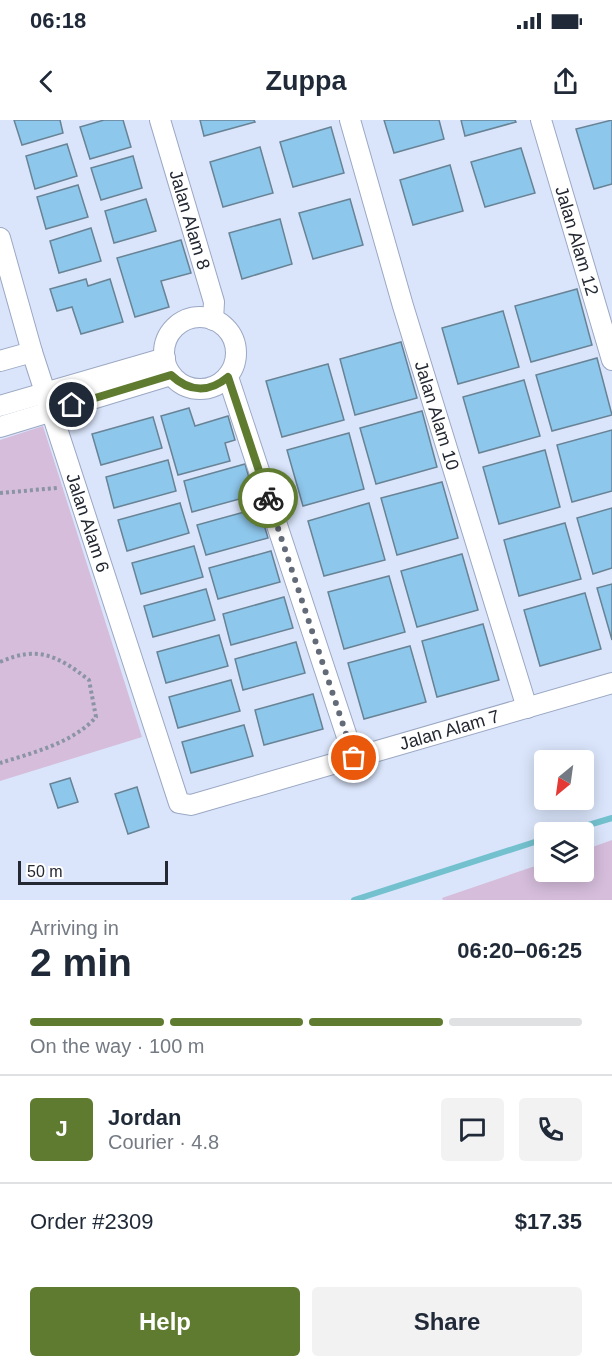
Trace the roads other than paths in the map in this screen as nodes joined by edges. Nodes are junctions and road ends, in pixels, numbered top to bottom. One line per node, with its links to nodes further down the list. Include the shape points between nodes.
1 (160, 120): 5 (street, Jalan Alam 8, via 214,302)
2 (350, 120): 16 (street, Jalan Alam 10)
3 (541, 120): 7 (street, Jalan Alam 12)
4 (0, 238): 6 (street, Jalan Alam 6)
5 (213, 320): 9 (street, via 195,318 178,325 165,345); 10 (street, via 224,326 236,345 237,356)
6 (32, 352): 8 (street); 11 (street, Jalan Alam 6)
7 (612, 360)
8 (0, 361)
9 (168, 366): 10 (street, via 179,383 199,389 210,388); 11 (street); 13 (street)
10 (228, 377): 17 (street)
11 (46, 392): 12 (street); 13 (street, Jalan Alam 6)
12 (0, 406)
13 (52, 411): 14 (street); 18 (street, Jalan Alam 6, via 176,798)
14 (0, 427)
15 (612, 683): 16 (street, Jalan Alam 7)
16 (527, 708): 17 (street, Jalan Alam 7)
17 (354, 758): 18 (street, Jalan Alam 7)
18 (184, 806)

